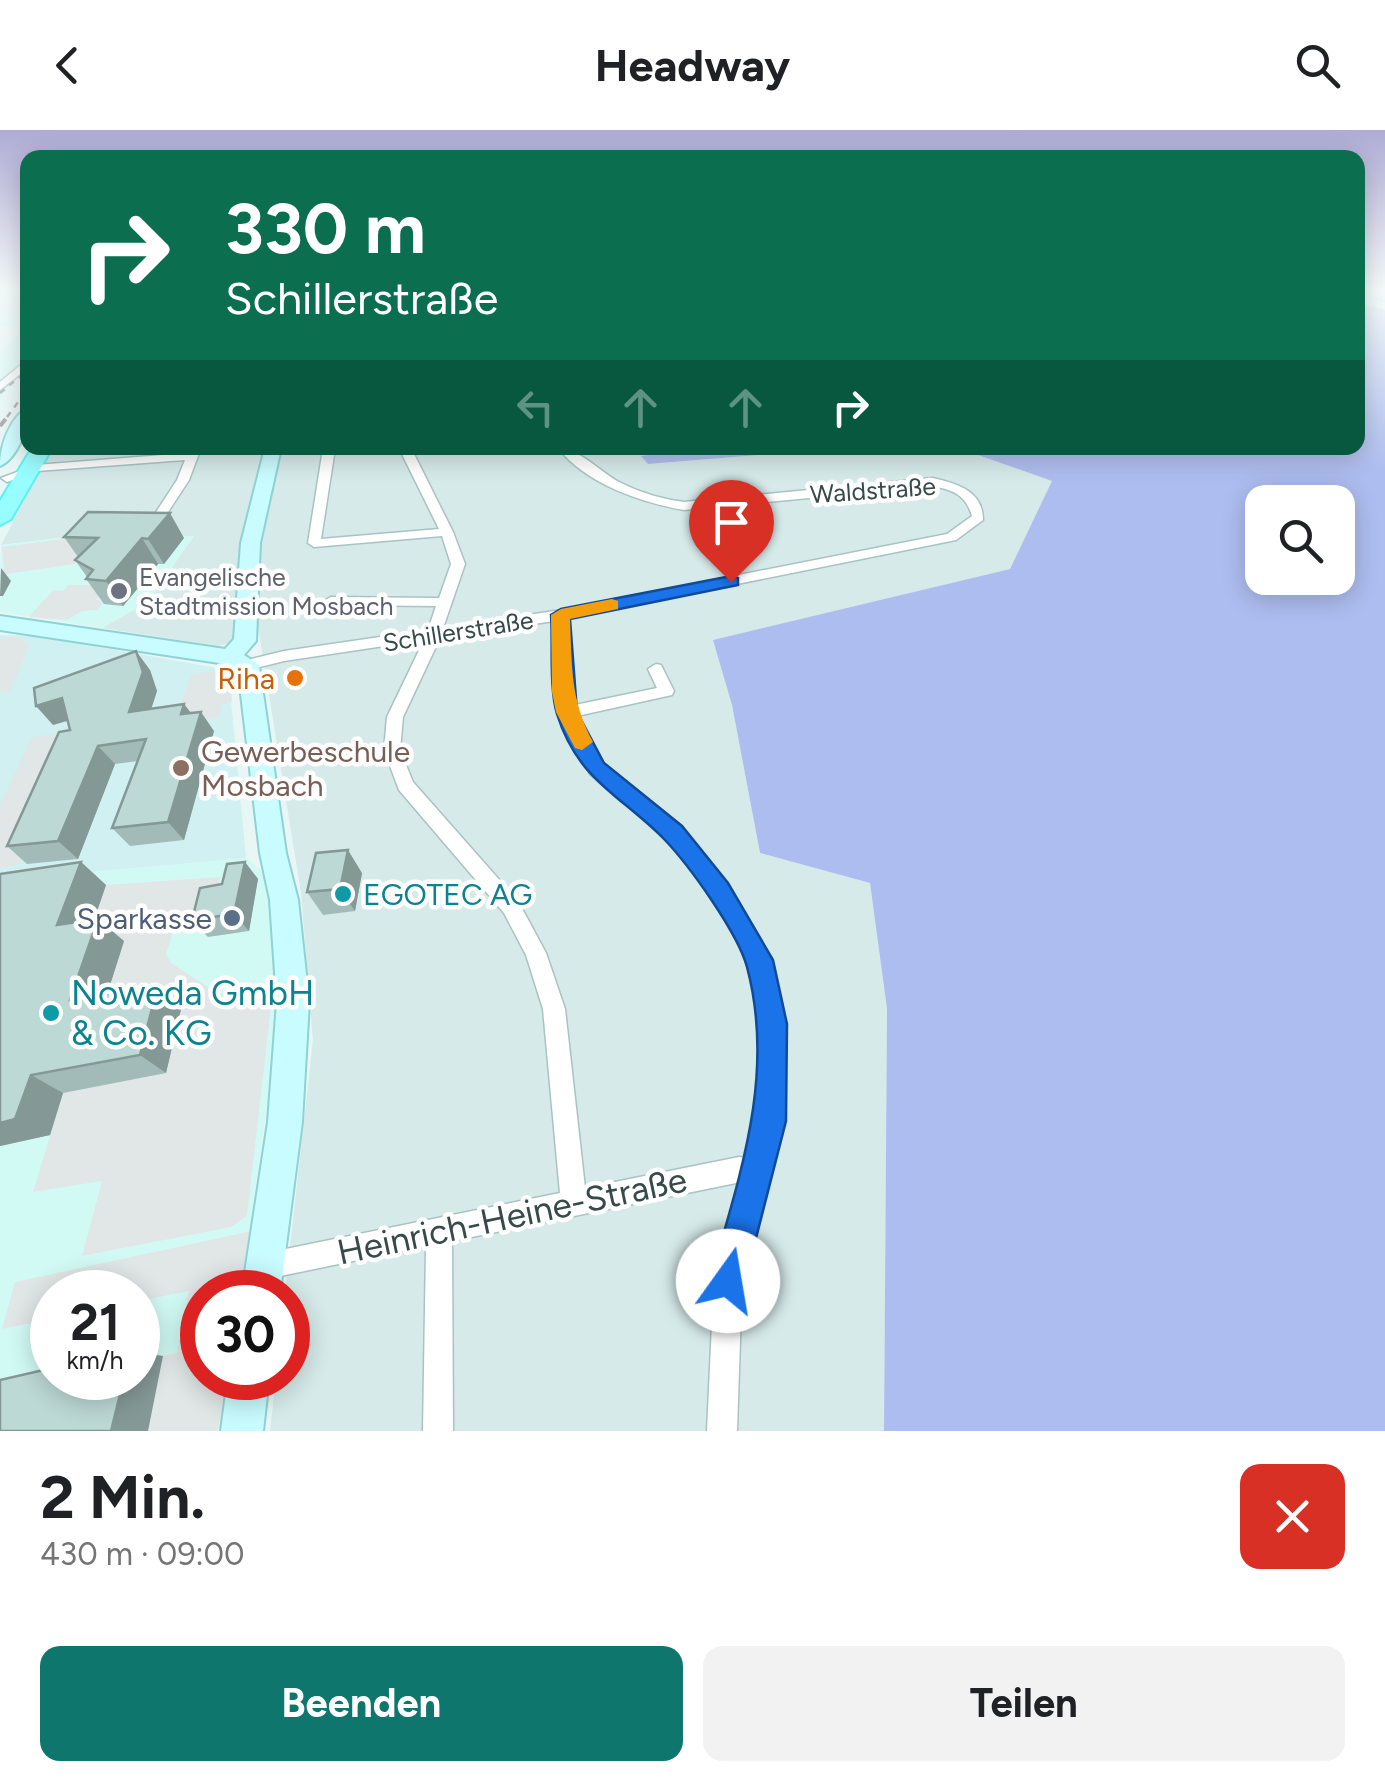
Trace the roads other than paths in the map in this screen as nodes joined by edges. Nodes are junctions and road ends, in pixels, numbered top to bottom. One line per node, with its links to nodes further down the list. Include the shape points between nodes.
1 (20, 369): 2 (street)
2 (0, 387)
3 (20, 431): 13 (street)
4 (21, 455): 13 (main road)
5 (38, 455): 12 (main road)
6 (166, 455): 12 (street)
7 (193, 455): 16 (street)
8 (271, 455): 23 (street, via 251,519)
9 (328, 455): 17 (street, via 314,542)
10 (408, 455): 17 (street)
11 (570, 455): 14 (street, Waldstraße, via 650,502 684,506 913,483)
12 (28, 470): 13 (street); 15 (main road)
13 (2, 476)
14 (960, 487): 20 (street, Schillerstraße, via 975,501 979,517 951,537)
15 (0, 519)
16 (150, 530)
17 (447, 532): 19 (street, via 458,564)
18 (331, 601): 19 (street)
19 (446, 602): 22 (street)
20 (561, 615): 22 (street, Schillerstraße); 25 (street)
21 (0, 624): 23 (street, Schillerstraße)
22 (434, 636): 23 (street, Schillerstraße); 27 (street, via 395,717 392,750 405,786 511,907 536,953 554,1009)
23 (239, 661): 29 (street, via 284,900 293,1002)
24 (656, 669): 25 (street, via 666,691)
25 (566, 712): 26 (street, via 596,769 673,833 718,890 759,960 772,1024 772,1084)
26 (757, 1172): 27 (street, Heinrich-Heine-Straße, via 739,1169); 34 (street, via 728,1281)
27 (574, 1203): 28 (street, Heinrich-Heine-Straße)
28 (439, 1233): 30 (street, Heinrich-Heine-Straße); 33 (street)
29 (265, 1270)
30 (298, 1270)
31 (246, 1400): 32 (street)
32 (242, 1431)
33 (438, 1431)
34 (722, 1431)

